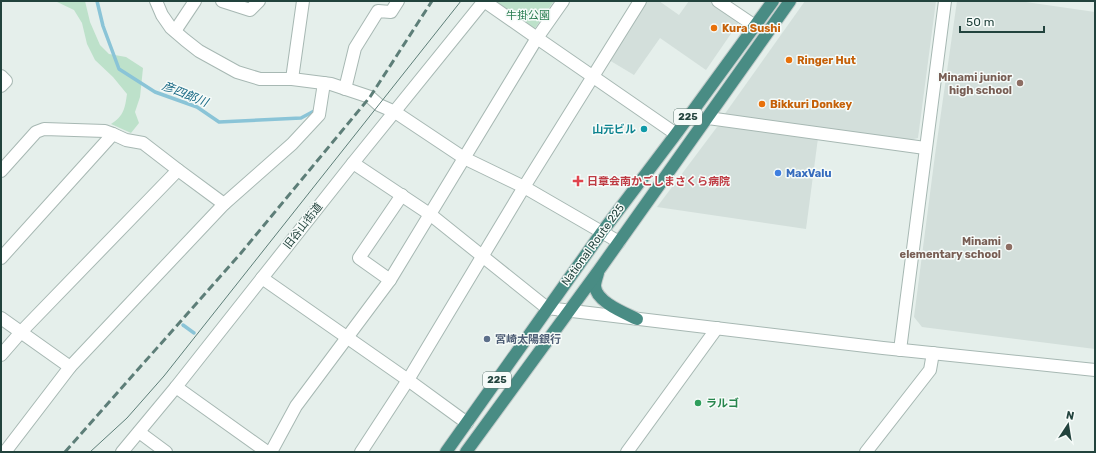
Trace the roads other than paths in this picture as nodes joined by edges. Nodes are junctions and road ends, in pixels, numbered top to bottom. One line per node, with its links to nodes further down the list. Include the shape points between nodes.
1 (156, 1): 15 (street, via 162,15)
2 (195, 1): 15 (street)
3 (222, 1): 4 (street, via 250,10)
4 (259, 1)
5 (303, 1): 19 (street)
6 (398, 1): 22 (street, via 391,12 378,11 355,48)
7 (484, 1): 16 (street); 23 (street, 旧谷山街道)
8 (564, 1): 16 (street)
9 (640, 1): 18 (street)
10 (718, 1): 14 (street)
11 (773, 1): 14 (highway, National Route 225 / 225)
12 (790, 1): 24 (highway, National Route 225 / 225)
13 (945, 1): 27 (street)
14 (755, 26): 26 (highway, National Route 225 / 225)
15 (175, 31): 19 (street, via 199,51 237,72 260,79)
16 (537, 38): 18 (street); 28 (street)
17 (1, 76): 21 (street, via 6,81)
18 (593, 77): 26 (street); 32 (street)
19 (292, 79): 20 (street)
20 (324, 83): 22 (street); 34 (street, via 319,115 292,144)
21 (1, 86)
22 (345, 89): 23 (street, via 370,97 379,105)
23 (395, 112): 28 (street); 29 (street, 旧谷山街道)
24 (708, 118): 27 (street); 37 (highway, National Route 225 / 225)
25 (113, 134): 30 (street, via 126,140 143,143); 31 (street, via 105,130 44,129 36,132); 39 (street)
26 (676, 134): 36 (highway, National Route 225 / 225)
27 (925, 148): 50 (street)
28 (464, 158): 32 (street); 35 (street)
29 (353, 162): 33 (street); 41 (street, 旧谷山街道)
30 (178, 170): 34 (street); 48 (street)
31 (1, 171)
32 (524, 187): 36 (street); 38 (street)
33 (402, 195): 35 (street); 42 (street, via 359,258)
34 (224, 204): 53 (street)
35 (430, 215): 38 (street); 42 (street)
36 (602, 232): 37 (street); 43 (highway, National Route 225 / 225)
37 (619, 242): 40 (highway, National Route 225 / 225)
38 (482, 257): 43 (street); 55 (street)
39 (1, 258)
40 (599, 270): 44 (highway, National Route 225 / 225); 46 (highway, via 595,286 598,293 612,306)
41 (262, 278): 49 (street); 56 (street, 旧谷山街道)
42 (390, 280): 49 (street)
43 (547, 308): 44 (street); 57 (highway, National Route 225 / 225)
44 (569, 311): 46 (street); 66 (highway, National Route 225 / 225)
45 (1, 318): 48 (street)
46 (637, 319): 47 (street)
47 (716, 328): 50 (street); 67 (street)
48 (21, 332): 52 (street); 53 (street)
49 (348, 338): 55 (street); 63 (street, via 296,406)
50 (900, 350): 51 (street)
51 (933, 353): 54 (street); 68 (street, via 930,370)
52 (1, 355)
53 (70, 367): 59 (street)
54 (1095, 370)
55 (408, 380): 57 (street); 64 (street)
56 (176, 387): 58 (street, 旧谷山街道); 62 (street)
57 (467, 423): 65 (highway, National Route 225 / 225)
58 (139, 432): 60 (street, 旧谷山街道); 61 (street)
59 (5, 452)
60 (122, 452)
61 (166, 452)
62 (267, 452)
63 (271, 452)
64 (361, 452)
65 (446, 452)
66 (466, 452)
67 (627, 452)
68 (866, 452)

